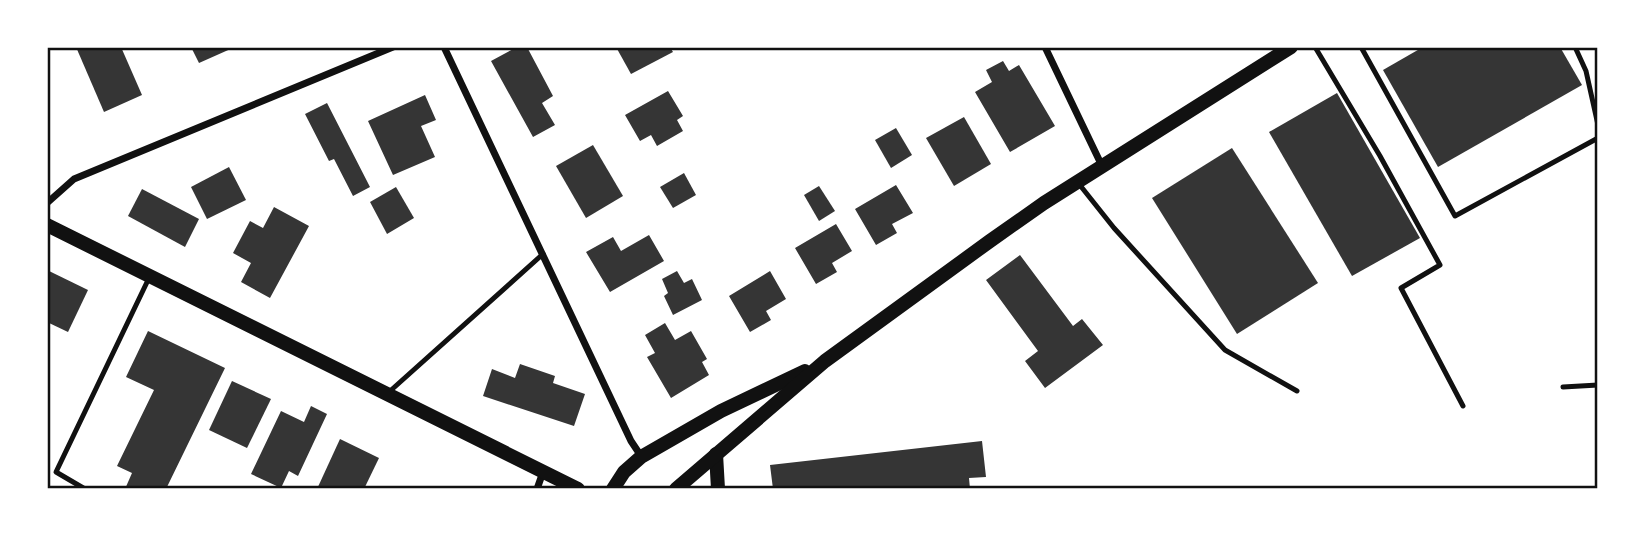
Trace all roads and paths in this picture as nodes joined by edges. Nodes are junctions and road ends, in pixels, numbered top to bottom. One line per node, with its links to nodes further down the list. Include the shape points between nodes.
1 (393, 47): 12 (street, via 74,180)
2 (444, 47): 14 (street)
3 (1045, 47): 10 (street)
4 (1291, 47): 10 (main road)
5 (1315, 47): 21 (lane, via 1440,265 1401,288)
6 (1361, 47): 9 (lane, via 1455,216)
7 (1575, 47): 8 (lane, via 1586,71)
8 (1598, 125)
9 (1598, 138)
10 (1102, 166): 11 (main road)
11 (1077, 182): 16 (main road); 19 (lane, via 1225,350)
12 (47, 203)
13 (47, 225): 15 (main road)
14 (542, 254): 20 (lane); 23 (street)
15 (150, 276): 20 (main road); 25 (lane, via 56,472)
16 (825, 361): 22 (main road); 23 (main road, via 721,411)
17 (1598, 385): 18 (lane)
18 (1563, 387)
19 (1297, 391)
20 (387, 394): 24 (main road)
21 (1463, 406)
22 (716, 454): 29 (main road); 30 (main road)
23 (641, 457): 28 (main road)
24 (543, 472): 26 (street); 27 (main road)
25 (85, 489)
26 (537, 489)
27 (578, 489)
28 (613, 489)
29 (676, 489)
30 (718, 489)

